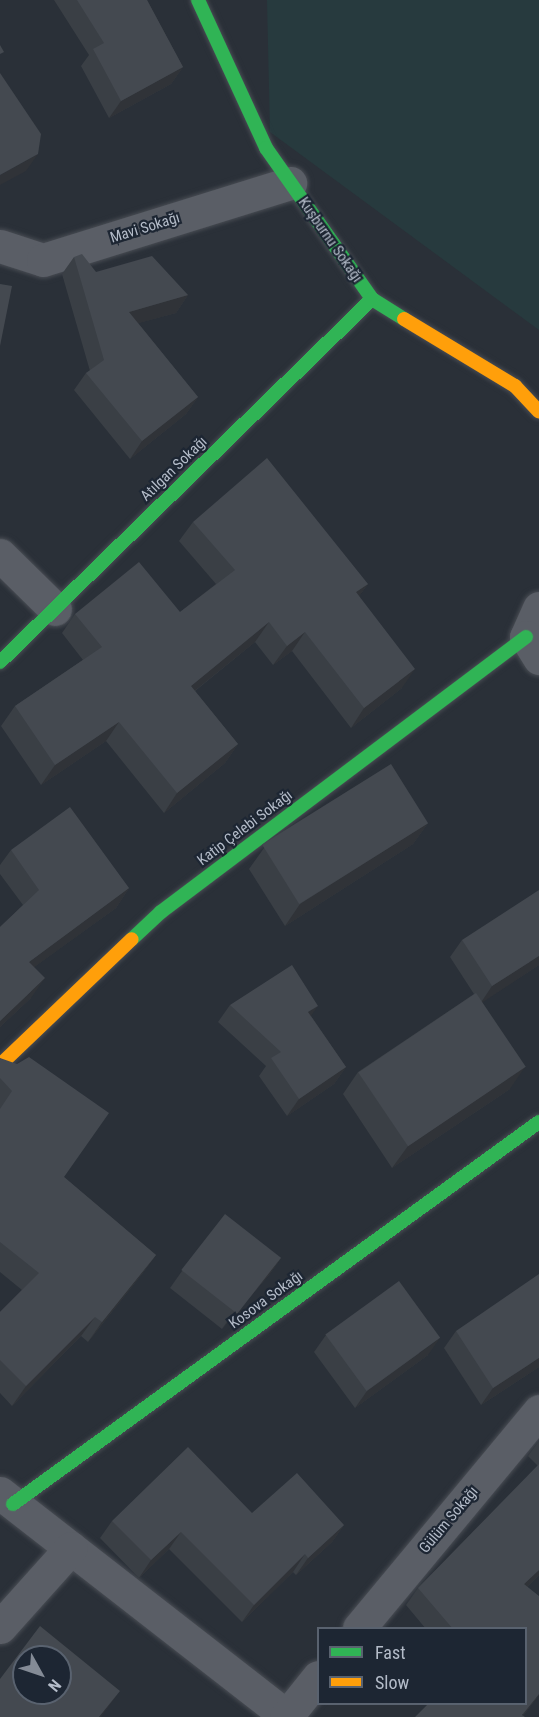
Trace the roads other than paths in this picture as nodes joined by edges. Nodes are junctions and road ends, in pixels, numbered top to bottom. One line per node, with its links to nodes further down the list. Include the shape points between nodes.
1 (198, 0): 2 (street, Kuşburnu Sokağı, via 266,148)
2 (290, 183): 3 (street, Mavi Sokağı, via 43,260); 4 (street, Kuşburnu Sokağı)
3 (0, 246)
4 (372, 299): 5 (street, Kuşburnu Sokağı, via 514,386); 8 (street, Atılgan Sokağı)
5 (539, 412)
6 (0, 555): 8 (street)
7 (539, 608): 9 (street)
8 (55, 609): 10 (street, Atılgan Sokağı)
9 (532, 648): 11 (street, Katip Çelebi Sokağı, via 160,912)
10 (0, 662)
11 (0, 1065)
12 (539, 1122): 14 (street, Kosova Sokağı)
13 (539, 1411): 17 (street, Gülüm Sokağı)
14 (7, 1498): 15 (street)
15 (71, 1548): 16 (street); 19 (street)
16 (0, 1627)
17 (361, 1627)
18 (317, 1678): 19 (street)
19 (287, 1717)

